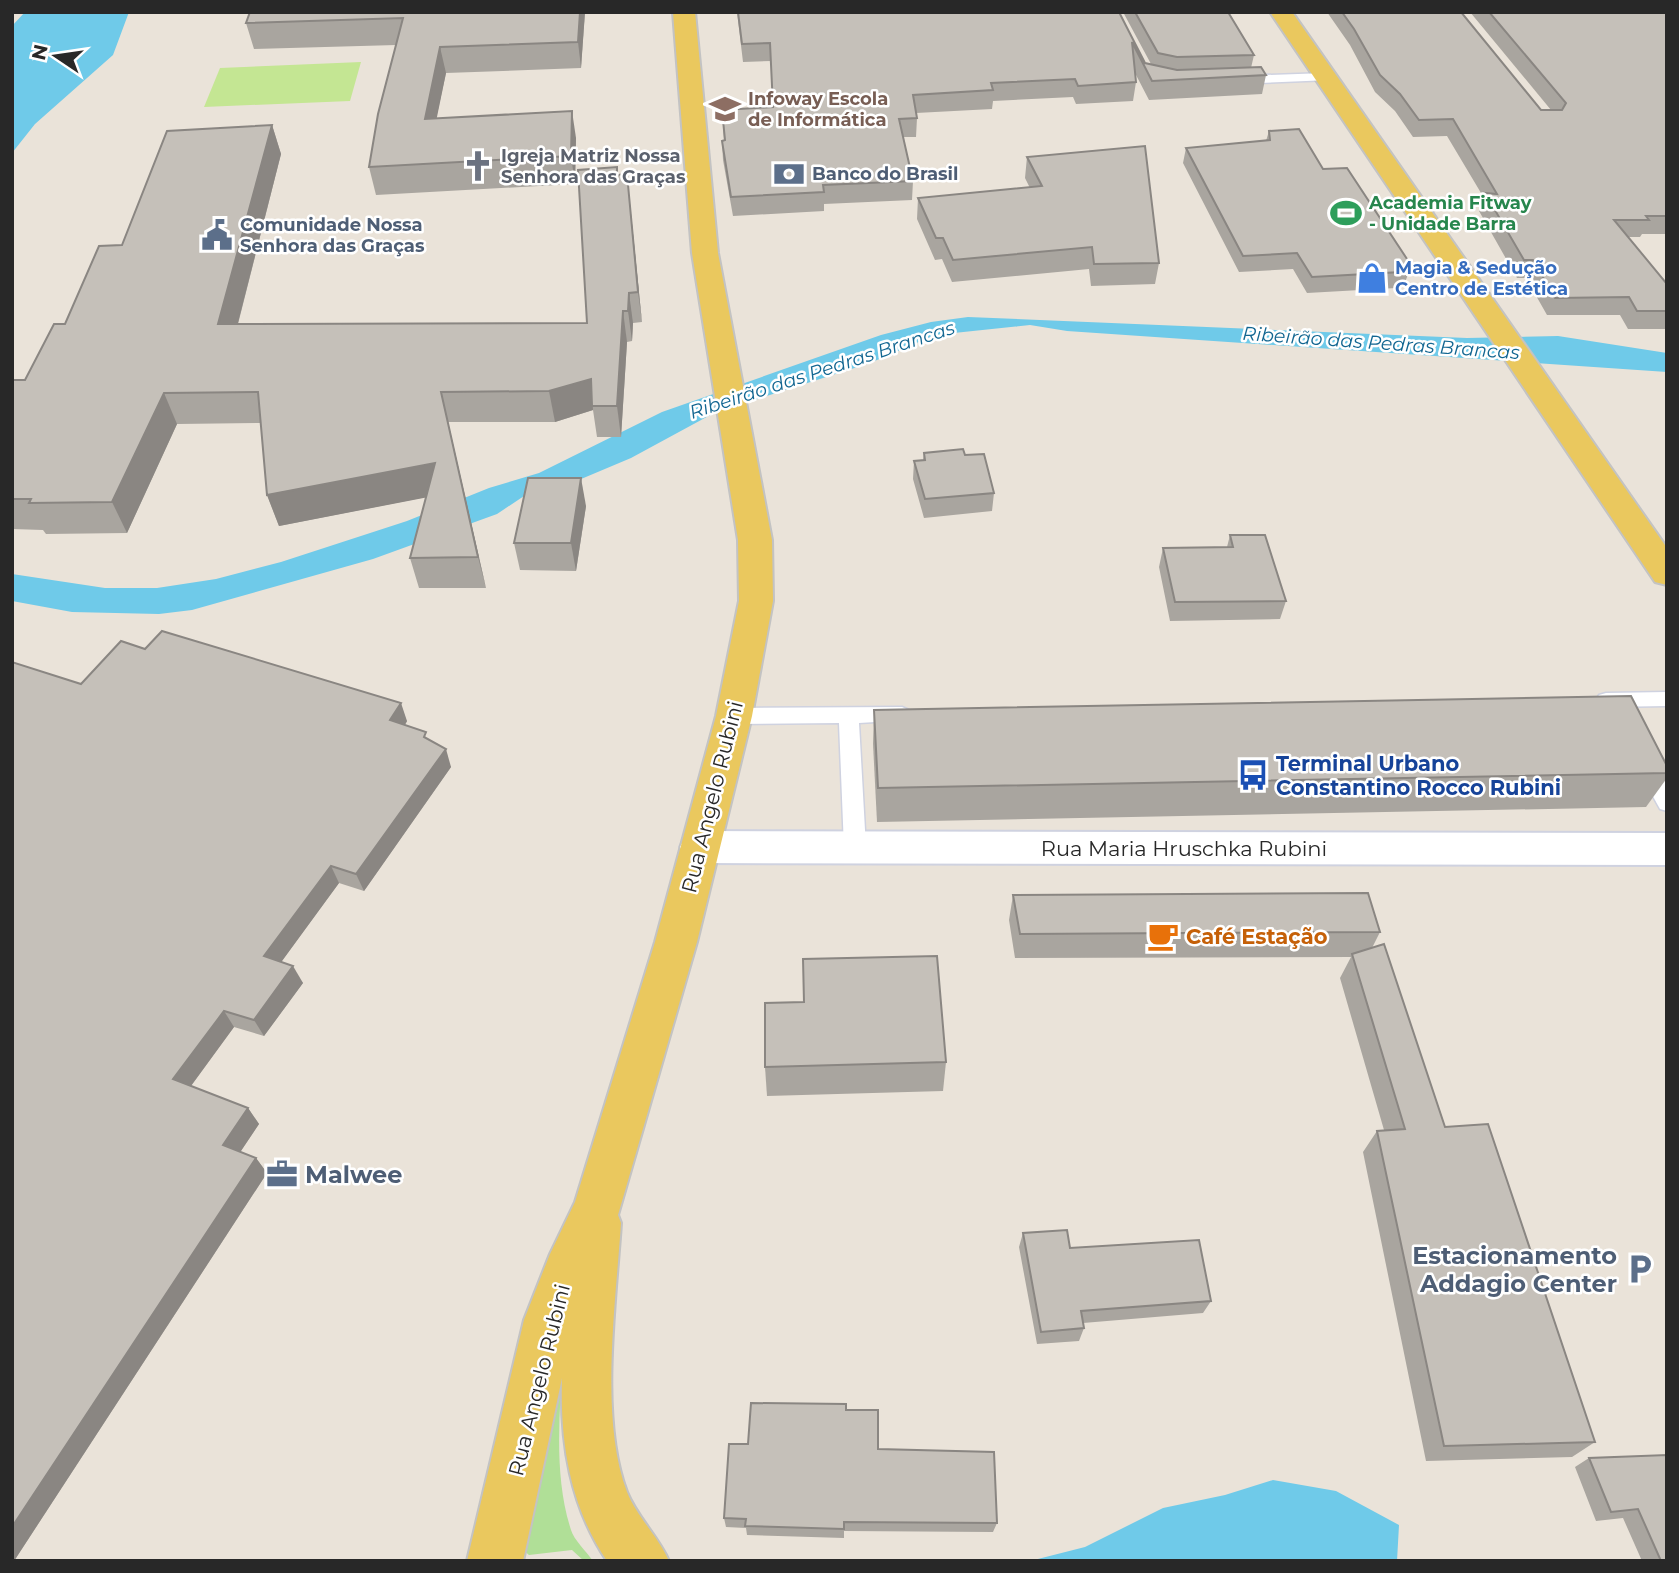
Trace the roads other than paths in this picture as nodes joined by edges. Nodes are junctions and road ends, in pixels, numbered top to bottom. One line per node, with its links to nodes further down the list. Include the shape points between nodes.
1 (684, 12): 10 (main road, Rua Angelo Rubini, via 705,253 755,540 756,601)
2 (1281, 12): 3 (main road)
3 (1326, 77): 4 (lane); 5 (main road)
4 (1223, 80)
5 (1667, 574)
6 (1667, 699): 7 (lane)
7 (1610, 700): 8 (lane); 12 (lane)
8 (1582, 701)
9 (918, 715): 11 (lane)
10 (734, 716): 11 (lane); 15 (main road, Rua Angelo Rubini)
11 (849, 716): 16 (lane)
12 (1622, 723)
13 (1635, 746): 14 (lane)
14 (1667, 803)
15 (700, 847): 16 (street, Rua Maria Hruschka Rubini); 18 (main road, Rua Angelo Rubini)
16 (855, 848): 17 (street, Rua Maria Hruschka Rubini)
17 (1667, 849)
18 (597, 1207): 19 (main road, Rua Angelo Rubini, via 566,1271 549,1320); 20 (main road, via 588,1402 593,1453 600,1492 621,1536)
19 (495, 1561)
20 (640, 1561)

